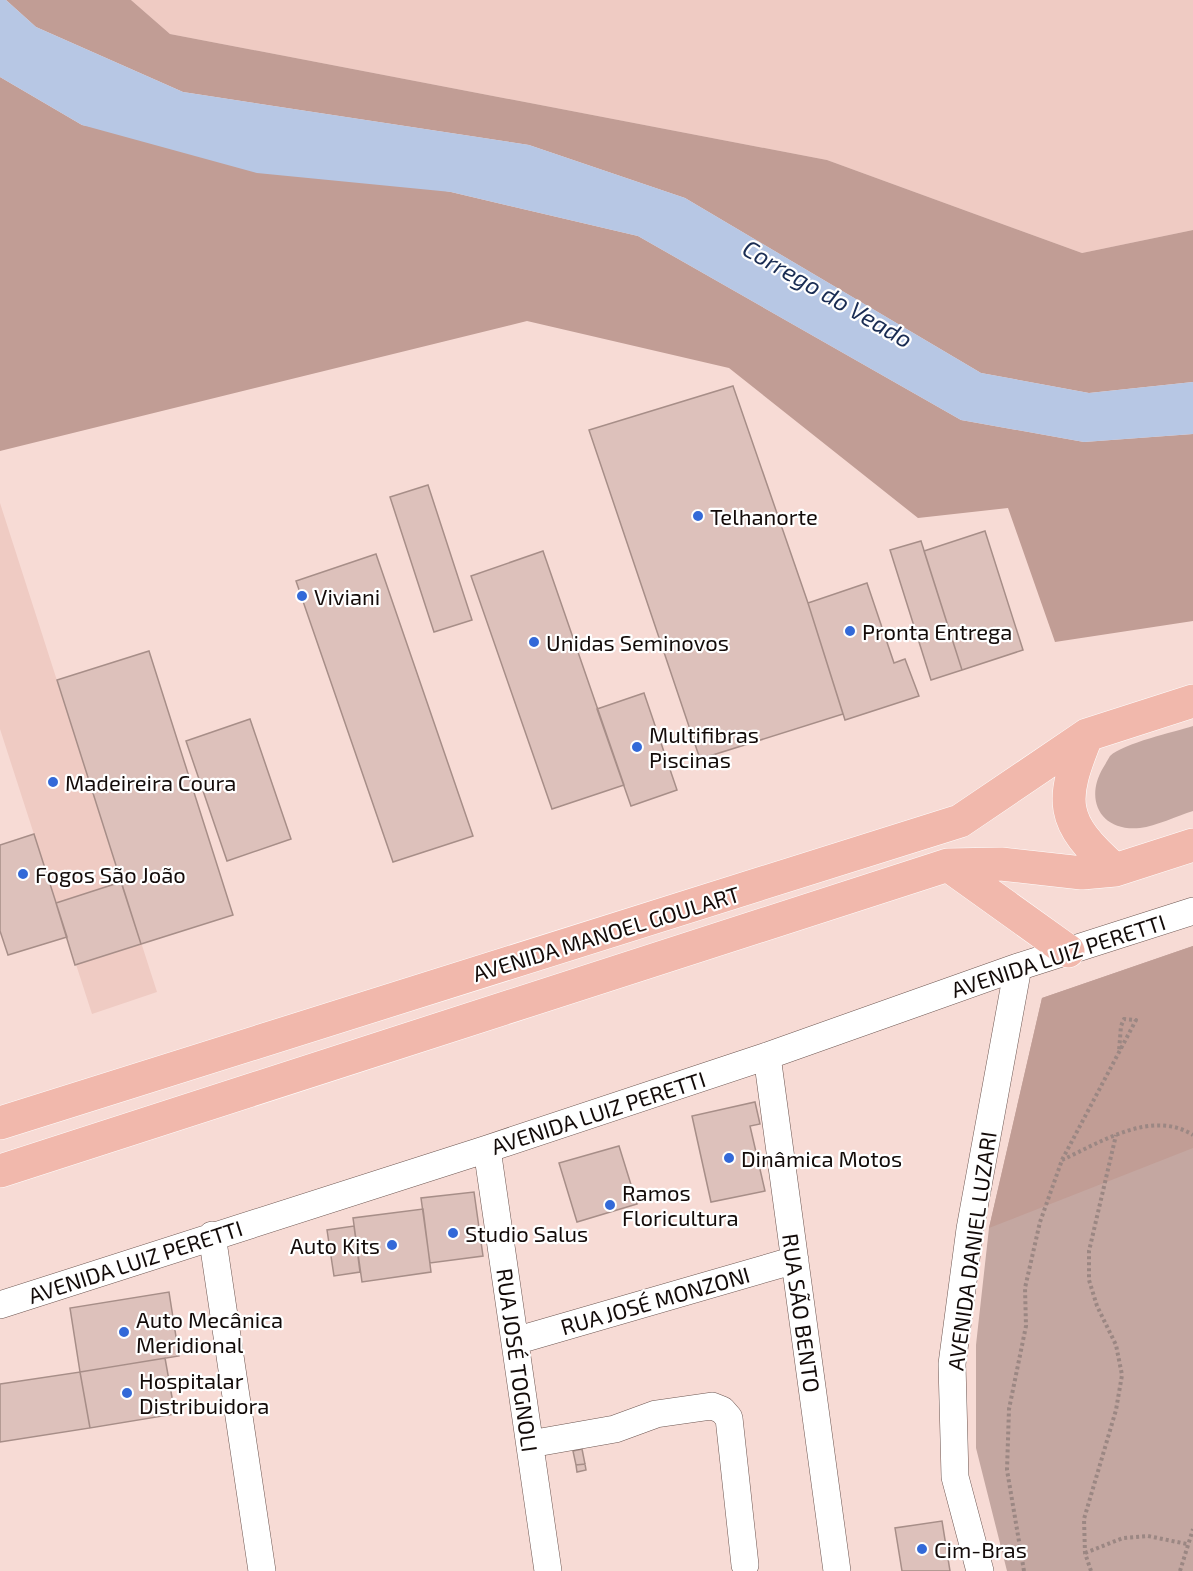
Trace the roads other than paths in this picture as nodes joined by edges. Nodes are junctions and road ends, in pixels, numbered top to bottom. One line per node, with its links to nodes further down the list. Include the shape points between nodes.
1 (1193, 701): 2 (main road, AVENIDA MANOEL GOULART)
2 (1087, 735): 5 (main road, via 1070,783 1068,806 1076,828 1092,850); 10 (main road, AVENIDA MANOEL GOULART, via 960,821)
3 (1193, 845): 5 (main road, AVENIDA MANOEL GOULART)
4 (948, 865): 5 (main road, AVENIDA MANOEL GOULART, via 1001,864 1082,873); 7 (main road); 12 (main road, AVENIDA MANOEL GOULART)
5 (1115, 870)
6 (1193, 911): 7 (street, AVENIDA LUIZ PERETTI)
7 (1068, 951): 8 (street, AVENIDA LUIZ PERETTI)
8 (1018, 966): 9 (street, AVENIDA LUIZ PERETTI); 22 (street, AVENIDA DANIEL LUZARI, via 970,1229 952,1364 955,1477)
9 (767, 1056): 11 (street, AVENIDA LUIZ PERETTI); 14 (street, RUA SÃO BENTO)
10 (0, 1123)
11 (487, 1149): 13 (street, AVENIDA LUIZ PERETTI); 16 (street, RUA JOSÉ TOGNOLI)
12 (0, 1170)
13 (212, 1235): 15 (street, AVENIDA LUIZ PERETTI); 19 (street)
14 (795, 1260): 16 (street, RUA JOSÉ MONZONI); 21 (street, RUA SÃO BENTO)
15 (0, 1305)
16 (515, 1341): 17 (street, RUA JOSÉ TOGNOLI)
17 (530, 1444): 18 (street, via 615,1429 656,1414 712,1406 722,1410 729,1418); 20 (street, RUA JOSÉ TOGNOLI)
18 (745, 1565)
19 (262, 1571)
20 (548, 1571)
21 (837, 1571)
22 (980, 1571)

